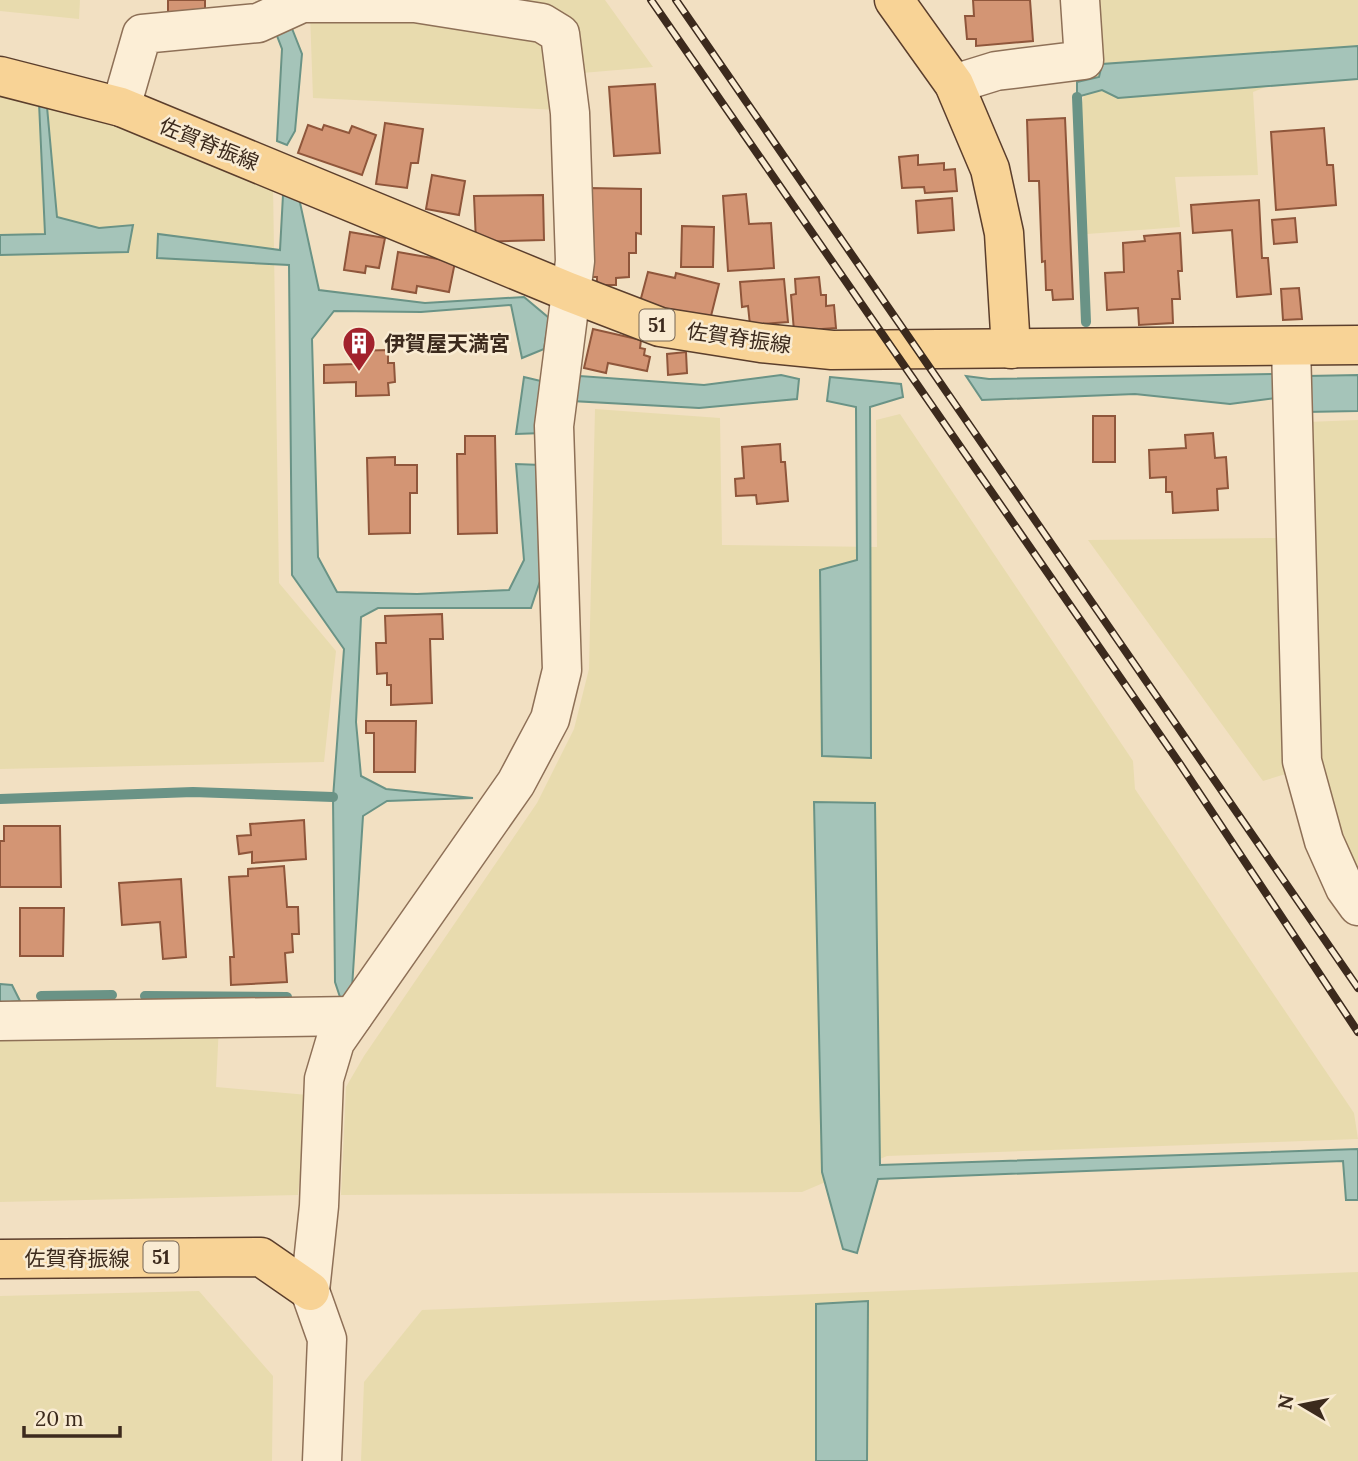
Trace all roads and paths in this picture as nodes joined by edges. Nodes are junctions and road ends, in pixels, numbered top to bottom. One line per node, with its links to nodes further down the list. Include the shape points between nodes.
1 (894, 0): 4 (main road)
2 (1080, 0): 4 (street, via 1084,60 996,71)
3 (0, 76): 5 (main road, 佐賀脊振線 / 51)
4 (954, 84): 9 (main road, via 990,169 1004,233)
5 (121, 107): 6 (main road, 佐賀脊振線 / 51); 6 (street, via 142,34 258,23 302,3 415,3 542,23 560,34 570,113 575,261)
6 (569, 292): 9 (main road, 佐賀脊振線 / 51, via 660,327 761,343 832,350); 11 (street, via 554,426 562,670 550,719 516,783)
7 (1358, 345): 8 (main road, 佐賀脊振線 / 51)
8 (1291, 346): 9 (main road, 佐賀脊振線 / 51); 10 (street, via 1302,761 1324,841)
9 (1011, 349)
10 (1358, 906)
11 (353, 1016): 12 (street); 14 (street, via 334,1042 324,1079)
12 (0, 1021)
13 (0, 1259): 14 (main road, 佐賀脊振線 / 51, via 261,1256)
14 (310, 1291): 15 (street, via 327,1339)
15 (322, 1461)

